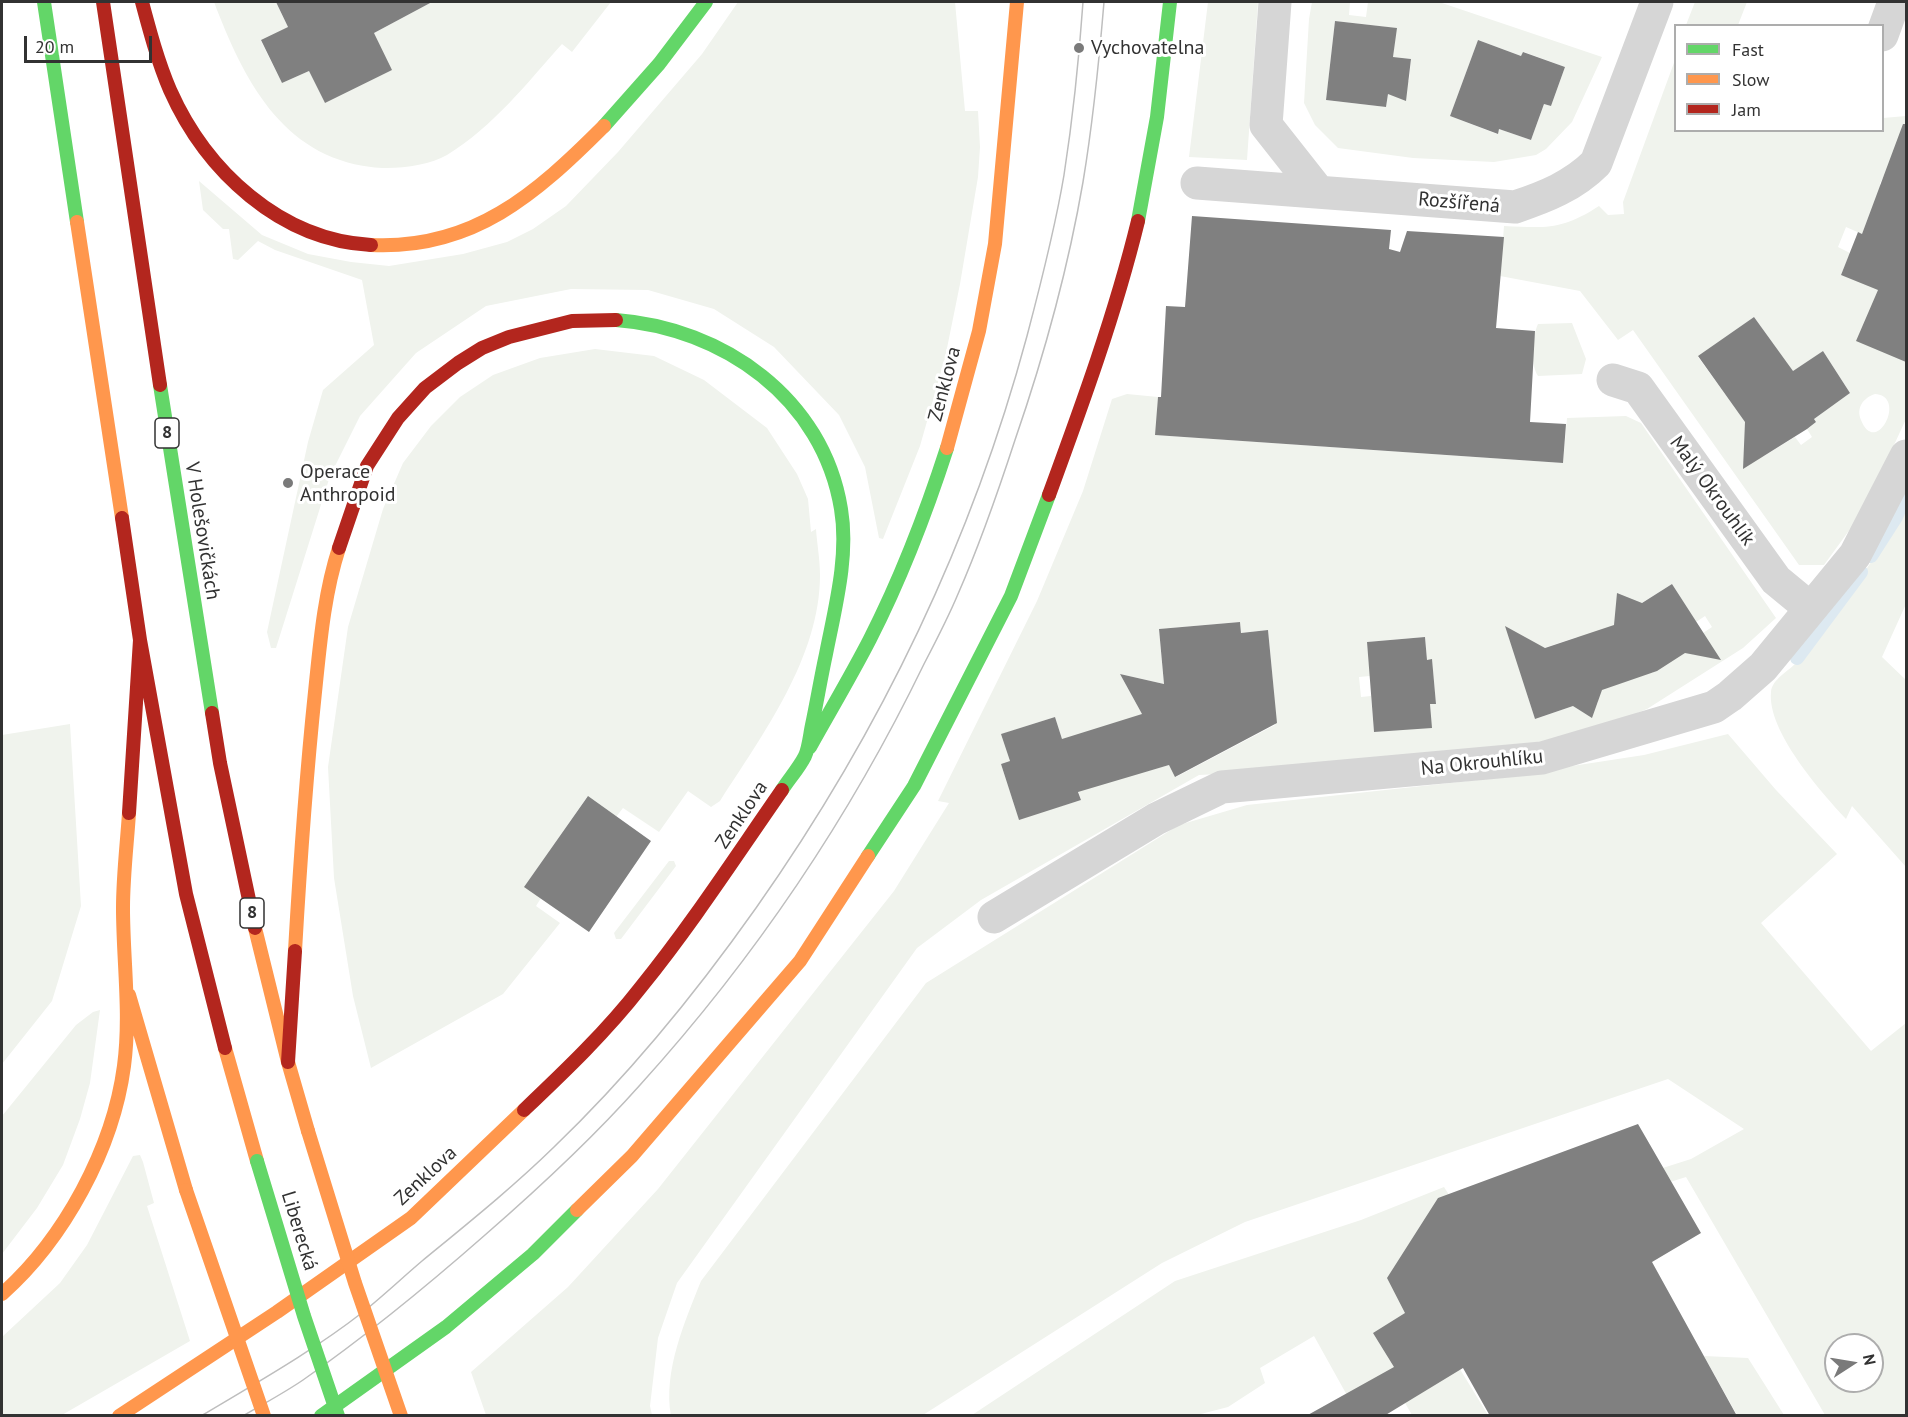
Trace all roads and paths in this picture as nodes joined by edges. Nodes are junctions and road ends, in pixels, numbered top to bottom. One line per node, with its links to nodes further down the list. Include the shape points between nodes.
1 (44, 2): 16 (main road)
2 (103, 2): 20 (main road, V Holešovičkách / 8, via 220,763)
3 (142, 2): 4 (main road, via 161,68 176,103 222,170 252,200 294,227 348,244 381,248 436,239 478,225 538,189 626,102)
4 (706, 2)
5 (1017, 2): 17 (main road, Zenklova, via 995,244 979,331 957,417 902,571 870,639)
6 (1170, 2): 24 (main road, via 1142,206 1095,371 1011,596 914,786 800,961 632,1156 532,1254 446,1327)
7 (1275, 2): 12 (street, via 1266,126)
8 (1657, 2): 12 (street, Rozšířená, via 1596,163 1583,176 1551,194 1515,207)
9 (1894, 2): 10 (street)
10 (1884, 30)
11 (1197, 183): 12 (street, Rozšířená)
12 (1318, 191)
13 (1613, 380): 15 (street, Malý Okrouhlík, via 1638,388 1776,580)
14 (1906, 456): 15 (street, Na Okrouhlíku, via 1855,555)
15 (1810, 608): 18 (street, Na Okrouhlíku, via 1763,667 1714,707 1542,758 1222,787 1156,819)
16 (140, 640): 19 (main road, via 123,906); 25 (main road, Liberecká, bridge, via 186,894 227,1057)
17 (806, 754): 20 (main road, via 833,619 843,533 828,460 807,424 781,393 750,366 715,345 645,322 572,321 509,337 474,353 425,388 398,418 367,466 332,569 305,784); 22 (main road, Zenklova, via 759,826 641,988 582,1055 411,1218)
18 (994, 917)
19 (127, 988): 21 (main road, via 124,1067 103,1145 88,1181 50,1242); 23 (main road, bridge, via 186,1190)
20 (288, 1062): 26 (main road, Liberecká / 8, bridge, via 355,1283)
21 (2, 1294)
22 (119, 1416)
23 (264, 1416)
24 (321, 1416)
25 (338, 1416)
26 (401, 1416)

